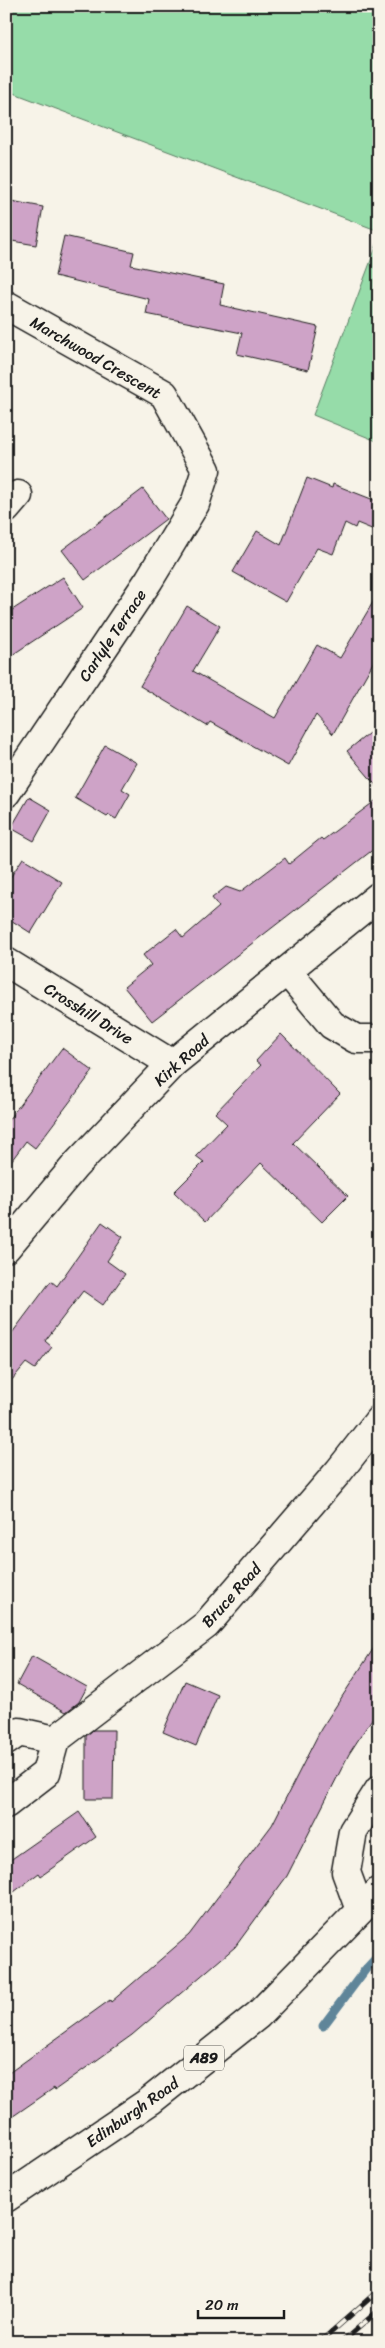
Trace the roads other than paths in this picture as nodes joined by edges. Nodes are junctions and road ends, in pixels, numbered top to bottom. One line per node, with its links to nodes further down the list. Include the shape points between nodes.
1 (6, 305): 2 (street, Marchwood Crescent, via 164,394)
2 (206, 470): 3 (street, Carlyle Terrace, via 195,504 148,580)
3 (6, 793)
4 (379, 896): 6 (street, Kirk Road)
5 (6, 962): 8 (street, Crosshill Drive)
6 (287, 970): 7 (street, via 332,1024 356,1039); 8 (street, Kirk Road)
7 (379, 1039)
8 (172, 1064): 9 (street, Kirk Road, via 75,1166)
9 (6, 1248)
10 (379, 1420): 11 (street, Bruce Road, via 340,1471 206,1625)
11 (55, 1740): 12 (street, via 19,1732); 14 (street, via 46,1773)
12 (6, 1741)
13 (379, 1790): 16 (street, via 353,1831 346,1872)
14 (6, 1804)
15 (379, 1891): 16 (street, Edinburgh Road / A89)
16 (360, 1910): 17 (street, Edinburgh Road / A89, via 258,2015 150,2101)
17 (6, 2198)

